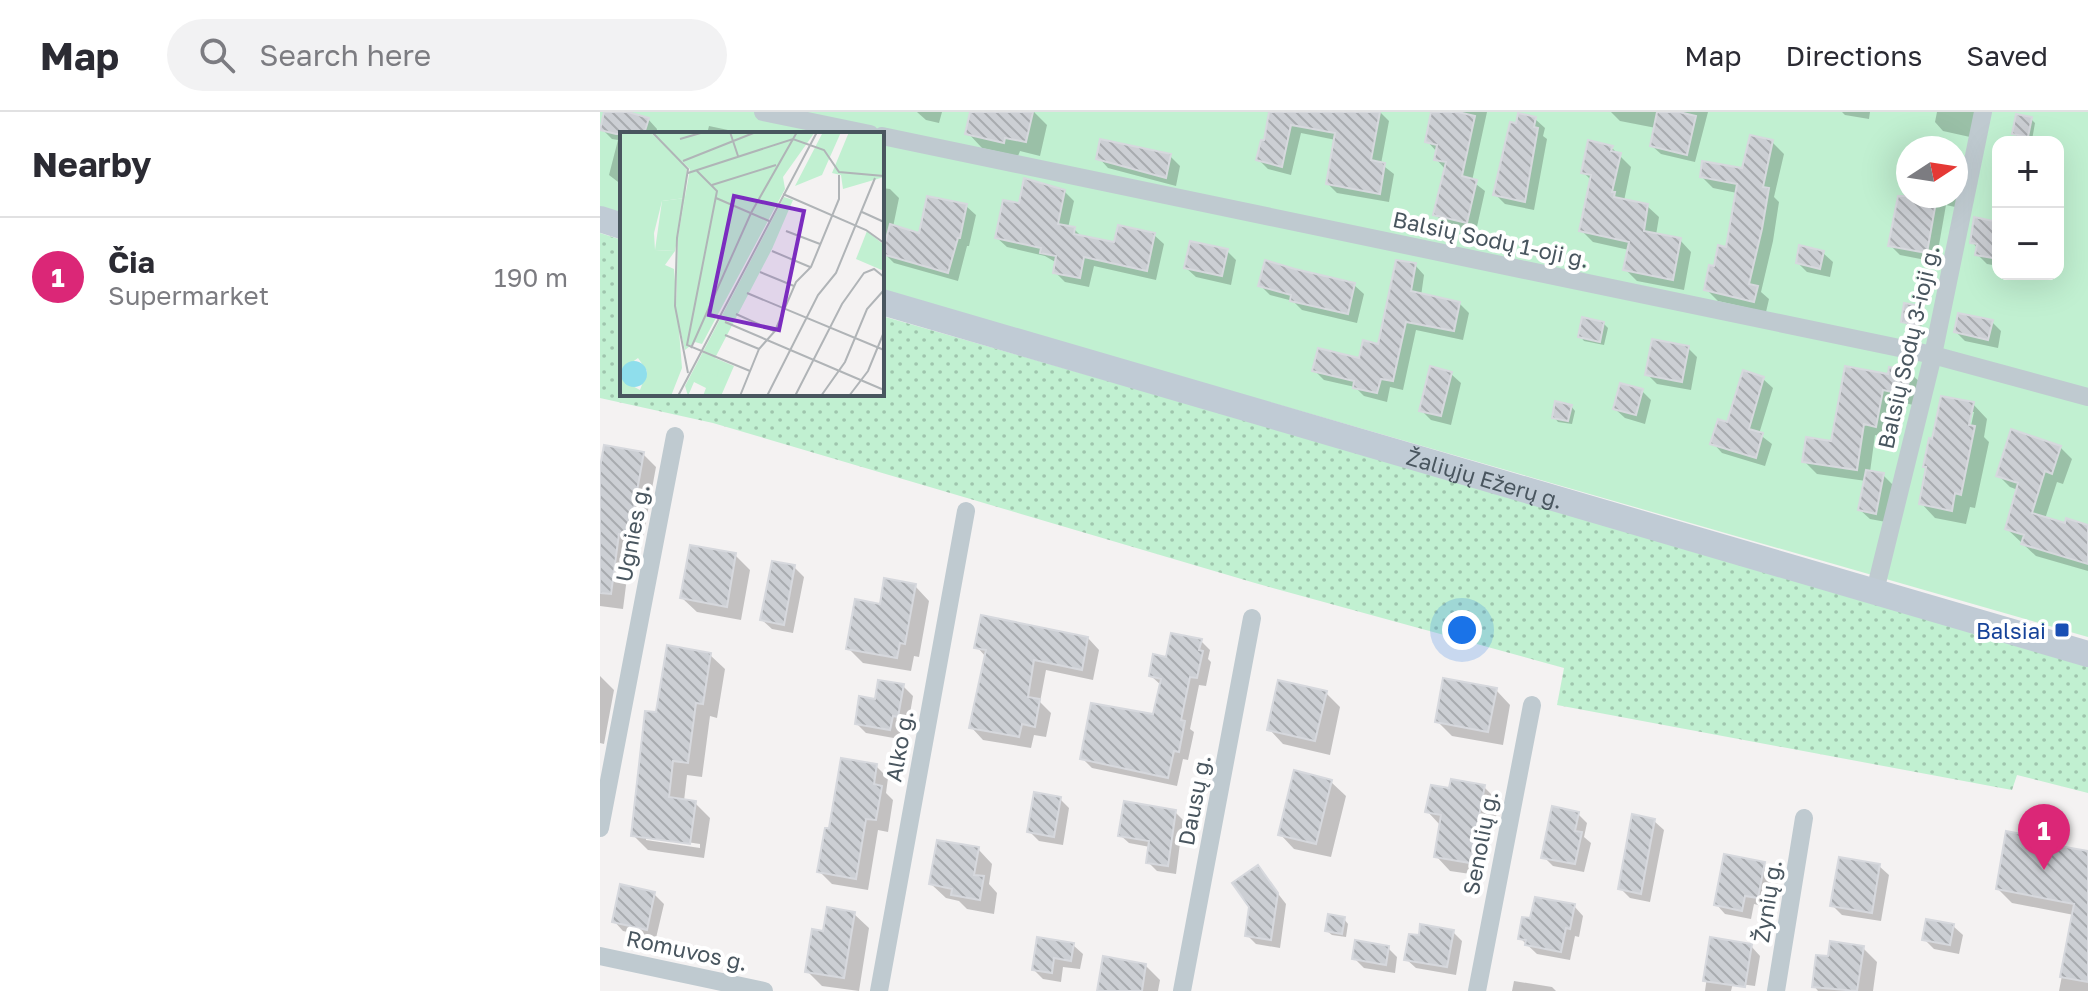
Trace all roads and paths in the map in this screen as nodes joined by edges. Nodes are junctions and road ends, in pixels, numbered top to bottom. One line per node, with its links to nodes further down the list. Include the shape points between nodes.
1 (763, 112): 3 (street)
2 (1983, 112): 8 (street, Balsių Sodų 3-ioji g.)
3 (860, 132)
4 (884, 136): 8 (street, Balsių Sodų 1-oji g.)
5 (600, 219): 6 (main road)
6 (620, 225)
7 (884, 303): 12 (main road, Žaliųjų Ežerų g.)
8 (1933, 355): 9 (street, Balsių Sodų 1-oji g.); 12 (street, Balsių Sodų 3-ioji g.)
9 (2088, 397)
10 (675, 436): 17 (street, Ugnies g.)
11 (966, 511): 20 (street, Alko g.)
12 (1875, 591): 14 (main road, Žaliųjų Ežerų g.)
13 (1252, 618): 21 (street, Dausų g.)
14 (2088, 654)
15 (1532, 705): 22 (street, Senolių g.)
16 (1804, 818): 23 (street, Žynių g.)
17 (600, 828)
18 (600, 956): 19 (street, Romuvos g.)
19 (764, 991)
20 (879, 991)
21 (1182, 991)
22 (1477, 991)
23 (1776, 991)

